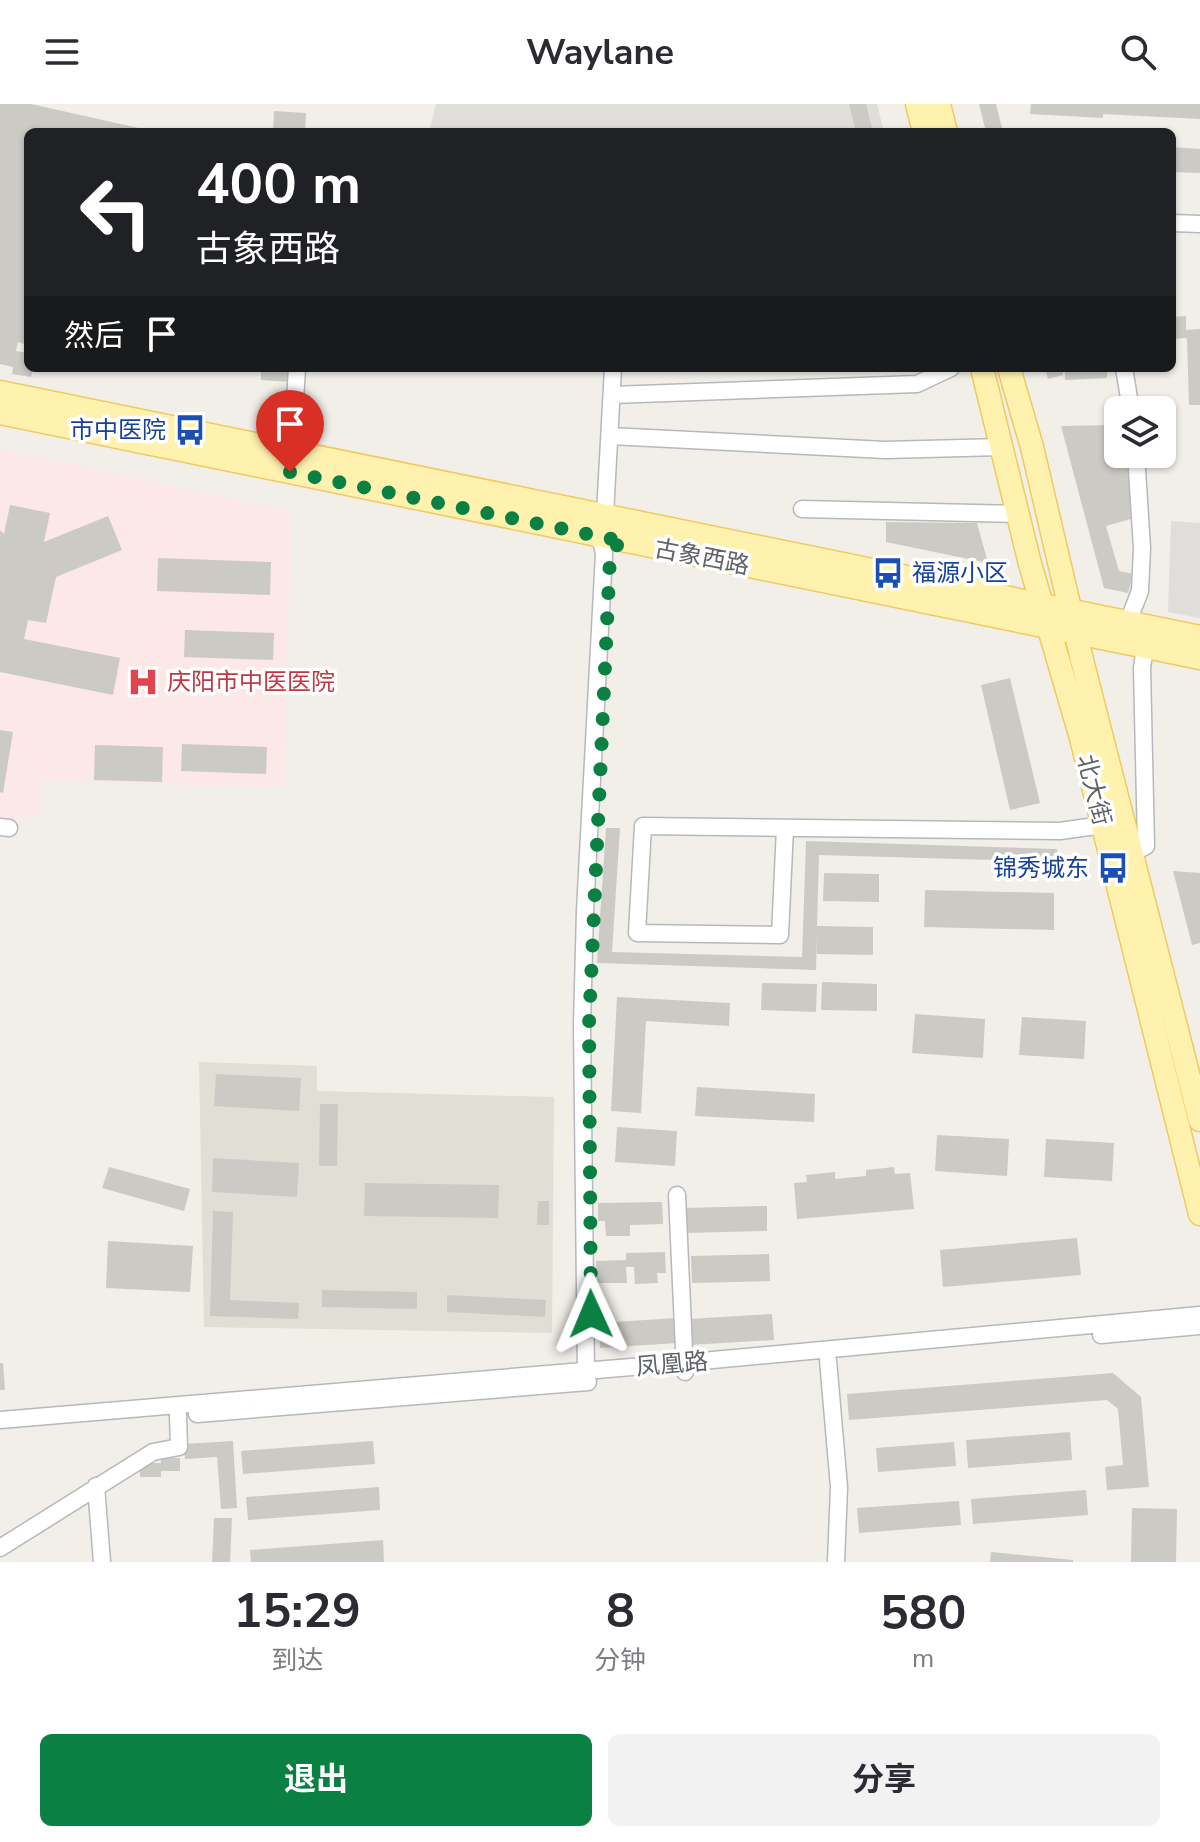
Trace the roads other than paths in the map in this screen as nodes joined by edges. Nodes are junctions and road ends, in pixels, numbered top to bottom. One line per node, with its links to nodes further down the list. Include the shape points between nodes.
1 (917, 104): 3 (main road)
2 (939, 104): 4 (main road)
3 (923, 128)
4 (945, 128)
5 (1176, 223): 6 (street)
6 (1200, 224)
7 (297, 372): 19 (street)
8 (613, 372): 14 (street)
9 (942, 372): 14 (street, via 917,384)
10 (983, 372): 18 (main road, 北大街)
11 (1010, 372): 27 (main road, 北大街)
12 (1125, 372): 15 (street)
13 (0, 392): 19 (main road, 古象西路)
14 (612, 395): 17 (street)
15 (1129, 396)
16 (0, 413): 24 (main road, 古象西路)
17 (610, 436): 18 (street, via 885,450); 22 (street)
18 (1001, 447): 23 (main road, 北大街)
19 (292, 450): 22 (main road, 古象西路)
20 (1137, 468): 28 (street, via 1140,591)
21 (802, 509): 23 (street)
22 (605, 514): 26 (main road, 古象西路)
23 (1018, 514): 26 (main road, 北大街)
24 (595, 535): 25 (main road, 古象西路); 44 (street, via 604,554 582,1024)
25 (626, 542): 29 (main road, 古象西路); 44 (street, via 615,546 610,556 592,911)
26 (1043, 604): 27 (main road, 古象西路); 29 (main road, 北大街)
27 (1071, 610): 28 (main road, 古象西路); 30 (main road, 北大街)
28 (1128, 622): 31 (main road, 古象西路)
29 (1050, 627): 30 (main road, 古象西路); 34 (main road, 北大街)
30 (1076, 633): 32 (main road, 古象西路); 36 (main road, 北大街)
31 (1200, 637)
32 (1145, 647): 33 (main road, 古象西路); 36 (street, via 1146,846)
33 (1200, 658)
34 (1103, 825): 35 (street, via 1060,831); 39 (main road, 北大街)
35 (785, 828): 35 (street, via 643,826 637,933 780,935)
36 (1132, 853): 37 (main road, 北大街)
37 (1200, 1120)
38 (677, 1195): 43 (street)
39 (1200, 1214)
40 (1200, 1315): 43 (street, 凤凰路)
41 (1200, 1326): 42 (street, 凤凰路)
42 (828, 1360): 43 (street, 凤凰路); 51 (street, via 839,1487)
43 (684, 1368): 44 (street, 凤凰路)
44 (589, 1376): 45 (street, 凤凰路); 46 (street, 凤凰路)
45 (178, 1415): 47 (street, 凤凰路); 48 (street, via 179,1447 153,1452)
46 (0, 1420)
47 (0, 1431)
48 (96, 1486): 49 (street); 50 (street)
49 (0, 1548)
50 (102, 1562)
51 (836, 1562)

